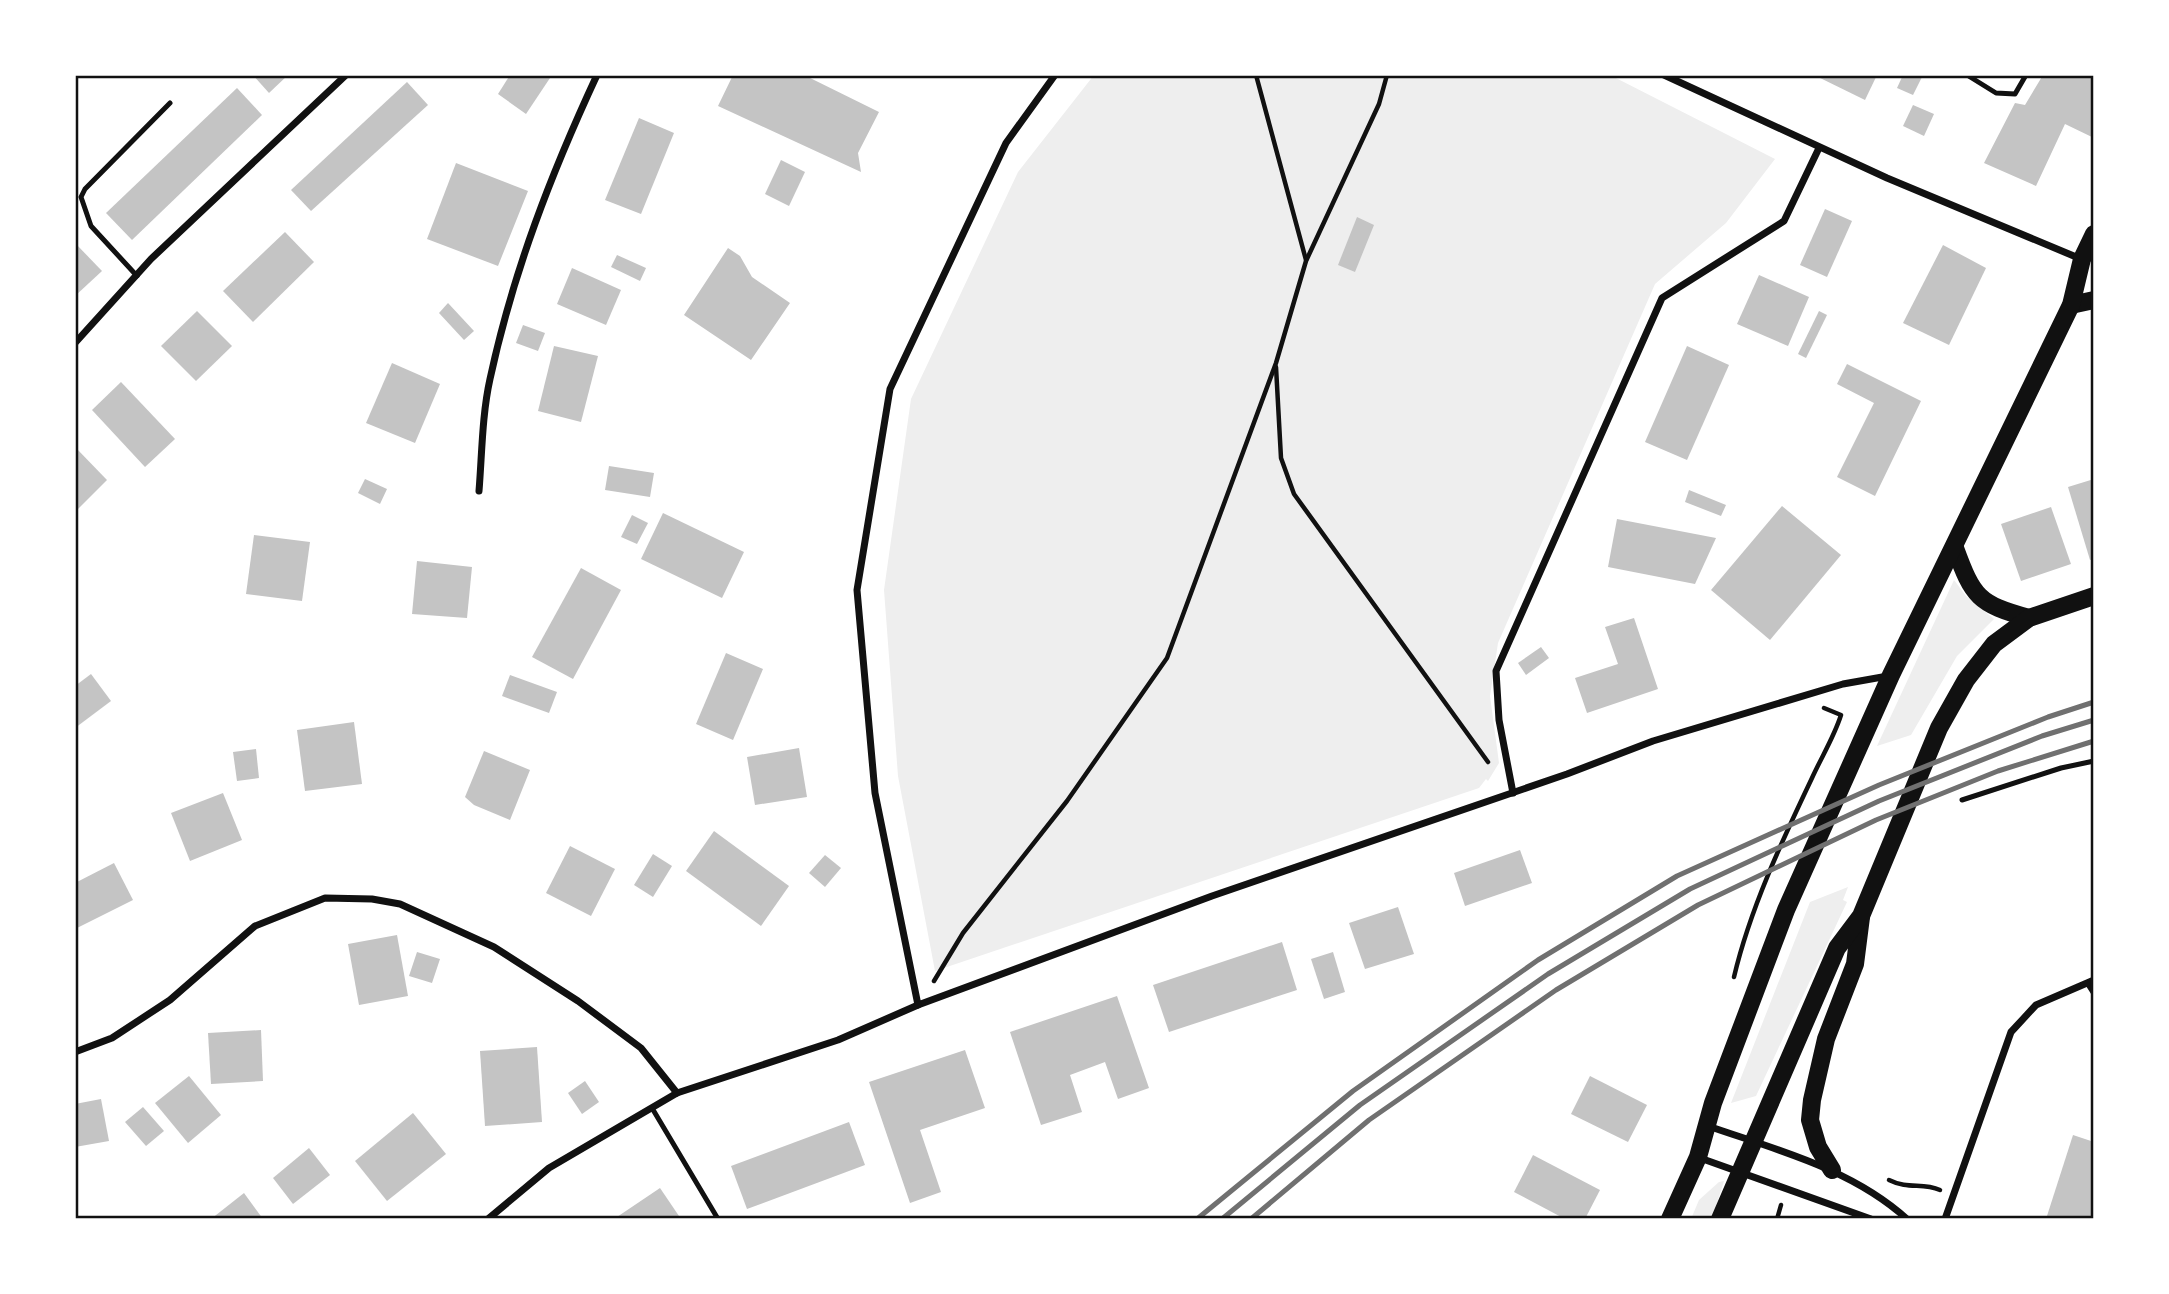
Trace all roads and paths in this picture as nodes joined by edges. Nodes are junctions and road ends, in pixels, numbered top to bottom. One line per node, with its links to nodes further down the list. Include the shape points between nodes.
1 (346, 75): 14 (street)
2 (597, 75): 19 (street, via 552,172 519,269 490,381)
3 (1055, 75): 33 (street, via 1006,143 890,389 857,590 875,793)
4 (1256, 75): 13 (path)
5 (1387, 75): 13 (path, via 1379,104)
6 (1664, 75): 10 (street)
7 (1967, 75): 8 (lane, via 1996,93 2015,94)
8 (2026, 75)
9 (170, 103): 14 (lane, via 81,197 92,226)
10 (1819, 148): 12 (street); 26 (street, via 1784,221 1662,298 1496,671)
11 (2094, 234): 12 (main road)
12 (2082, 259): 16 (main road)
13 (1306, 261): 18 (path)
14 (137, 276): 17 (street)
15 (2094, 300): 16 (main road)
16 (2071, 305): 20 (main road, via 1986,474)
17 (75, 343)
18 (1276, 363): 26 (path, via 1281,458 1294,494 1495,772); 33 (path, via 1167,658 1067,800 963,933)
19 (479, 491)
20 (1955, 548): 22 (main road, via 1969,586 1993,608); 23 (main road)
21 (2094, 596): 22 (main road)
22 (2029, 618): 29 (main road, via 1994,644 1966,680 1939,728)
23 (1891, 675): 24 (street); 37 (main road, via 1786,910)
24 (1814, 693): 27 (street, via 1653,741); 30 (path, via 1824,709 1841,715)
25 (2094, 761): 28 (lane)
26 (1508, 768): 27 (street)
27 (1514, 793): 33 (street, via 1212,896)
28 (1962, 800)
29 (1861, 916): 38 (main road, via 1837,948); 40 (main road, via 1855,964 1826,1039 1812,1100 1810,1120 1818,1147)
30 (1749, 926)
31 (2090, 981): 32 (lane); 43 (street, via 2036,1005 2011,1032)
32 (2094, 994)
33 (918, 1005): 35 (street, via 838,1040)
34 (75, 1052): 35 (street, via 112,1038 170,1000 255,926 325,898 372,899 400,904 494,947 579,1001 641,1048)
35 (677, 1093): 36 (street)
36 (652, 1108): 44 (street, via 549,1168); 45 (lane)
37 (1707, 1126): 38 (street); 39 (main road)
38 (1752, 1141): 40 (street); 41 (main road)
39 (1698, 1157): 41 (street); 46 (main road)
40 (1832, 1170): 49 (street, via 1881,1195)
41 (1740, 1173): 47 (main road); 48 (street)
42 (1880, 1176): 43 (path, via 1908,1189 1927,1185)
43 (1953, 1197): 50 (street)
44 (488, 1219)
45 (718, 1219)
46 (1670, 1219)
47 (1720, 1219)
48 (1871, 1219)
49 (1907, 1219)
50 (1945, 1219)

